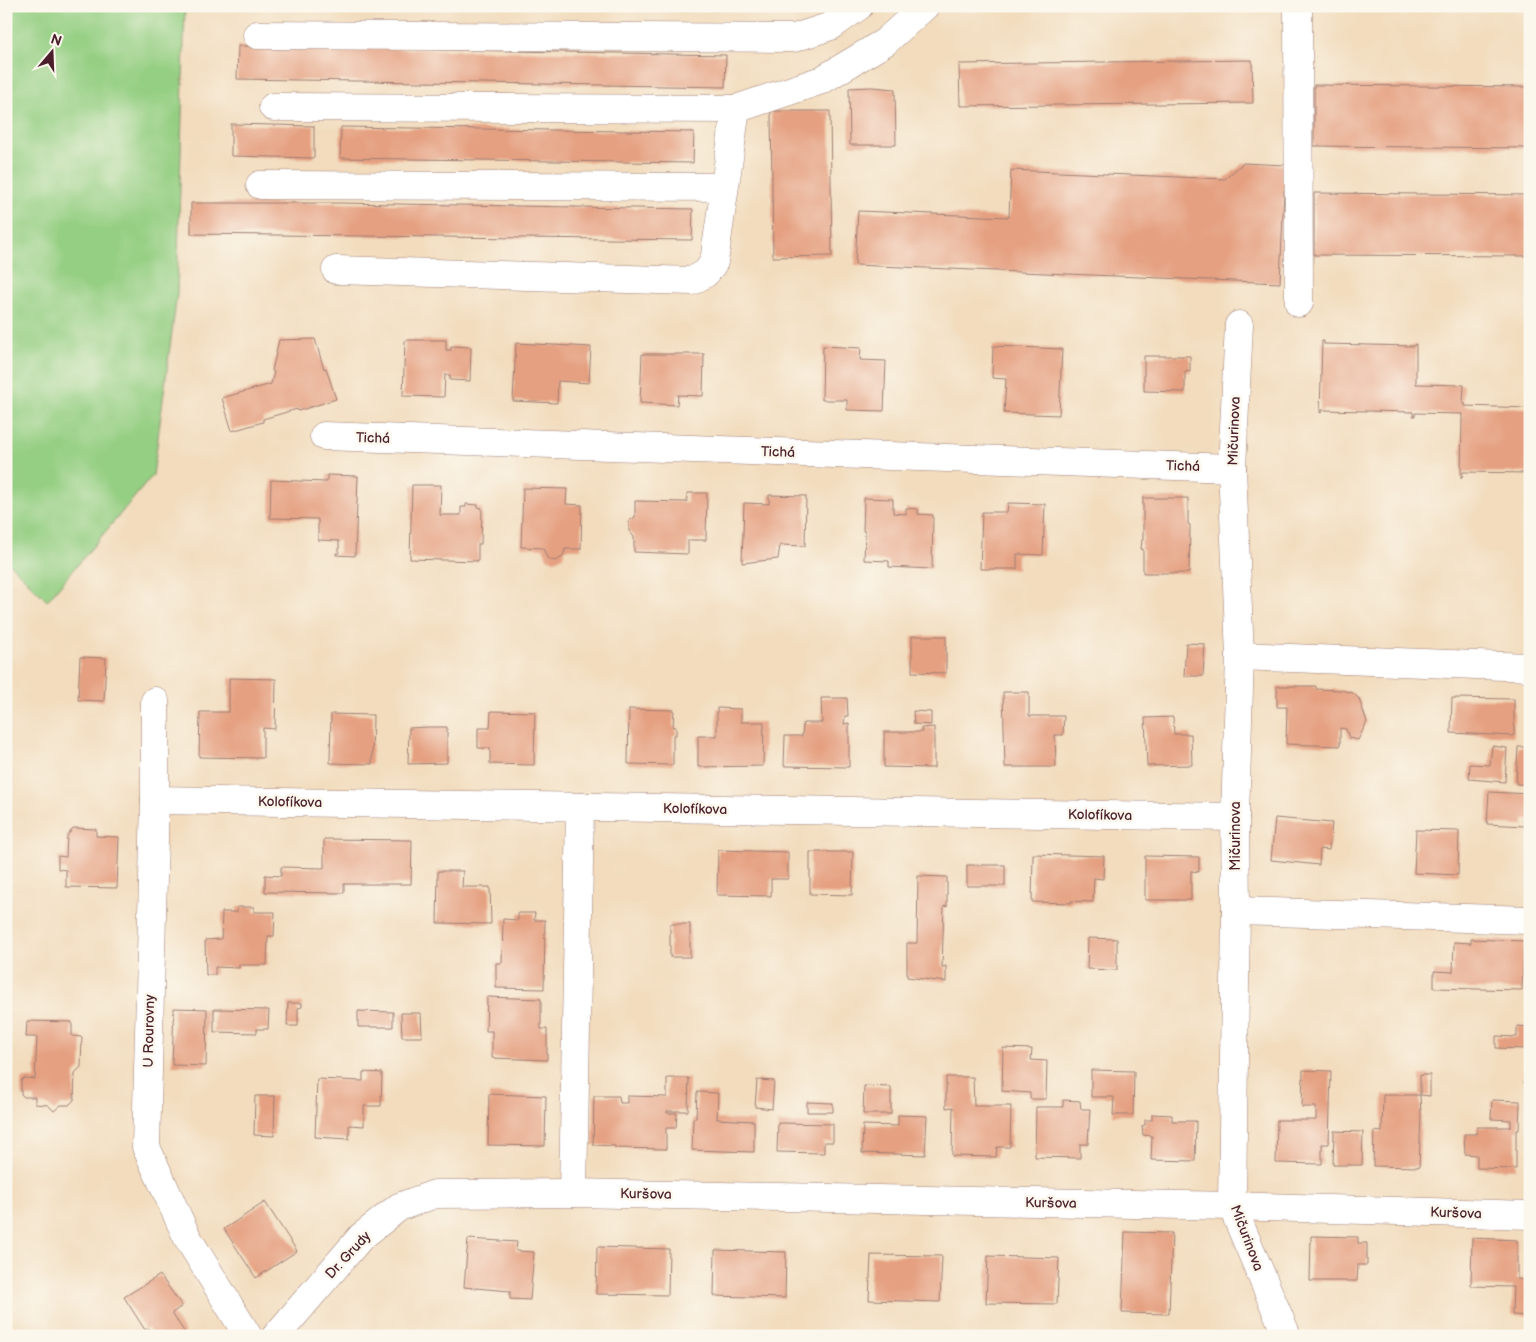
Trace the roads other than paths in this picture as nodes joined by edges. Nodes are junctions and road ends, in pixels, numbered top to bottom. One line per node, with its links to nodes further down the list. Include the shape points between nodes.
1 (859, 6): 4 (street, via 831,26 794,38)
2 (925, 6): 6 (street, via 885,42 822,80)
3 (1298, 6): 10 (street)
4 (257, 35)
5 (273, 107): 6 (street)
6 (736, 109): 8 (street)
7 (260, 185): 8 (street)
8 (724, 187): 9 (street, via 714,262 706,273 692,281)
9 (336, 270)
10 (1299, 303)
11 (1239, 325): 13 (street, Mičurinova)
12 (324, 436): 13 (street, Tichá)
13 (1232, 468): 14 (street, Mičurinova)
14 (1240, 656): 15 (street); 19 (street, Mičurinova)
15 (1530, 667)
16 (155, 701): 17 (street, U Rourovny)
17 (155, 800): 18 (street, Kolofíkova); 26 (street, U Rourovny, via 146,1147 187,1237)
18 (580, 807): 19 (street, Kolofíkova); 22 (street)
19 (1234, 817): 20 (street, Mičurinova)
20 (1236, 911): 21 (street); 24 (street, Mičurinova)
21 (1530, 920)
22 (573, 1193): 23 (street, Kuršova); 24 (street, Kuršova)
23 (435, 1194): 27 (street, Dr. Grudy, via 399,1207 361,1237)
24 (1232, 1206): 25 (street, Kuršova); 28 (street, Mičurinova)
25 (1530, 1215)
26 (248, 1336)
27 (276, 1336)
28 (1287, 1336)

